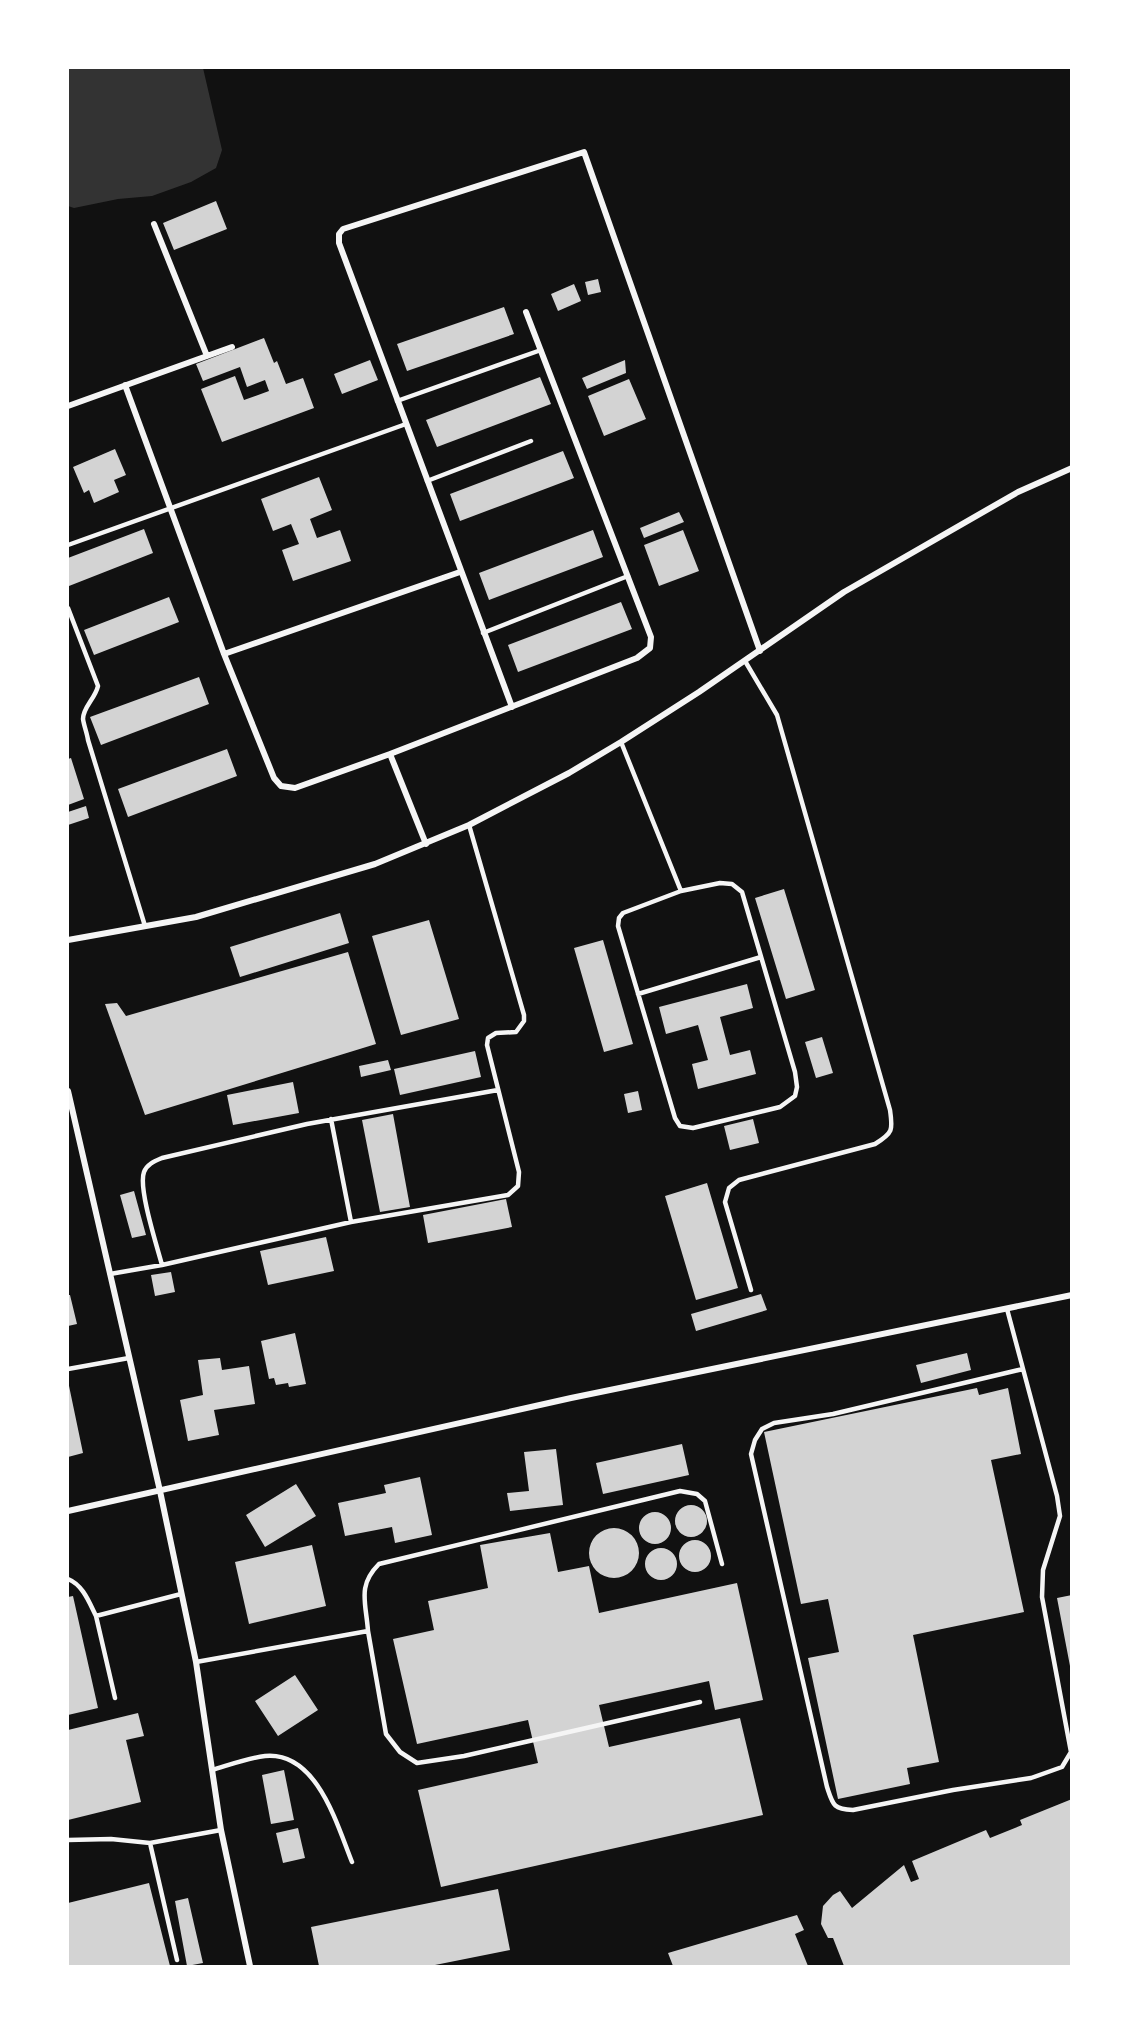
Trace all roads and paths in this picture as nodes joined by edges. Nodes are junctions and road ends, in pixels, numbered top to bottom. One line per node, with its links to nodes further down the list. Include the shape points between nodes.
1 (154, 224): 5 (street)
2 (526, 312): 4 (street)
3 (232, 347): 5 (street)
4 (541, 350): 7 (lane); 16 (street)
5 (207, 356): 6 (street)
6 (125, 385): 8 (street); 13 (street)
7 (397, 402): 9 (street); 19 (street, via 339,234 343,229 584,152)
8 (68, 406)
9 (405, 424): 12 (street); 13 (lane)
10 (531, 441): 12 (lane)
11 (1071, 468): 19 (street, via 935,538 844,592)
12 (427, 481): 15 (street)
13 (170, 508): 14 (lane); 20 (street)
14 (68, 544)
15 (460, 572): 18 (street); 20 (street)
16 (628, 576): 18 (lane); 22 (street, via 651,637 650,648 637,658)
17 (68, 608): 28 (lane, via 98,686 83,717 88,740)
18 (483, 633): 22 (street)
19 (760, 651): 21 (street)
20 (224, 654): 24 (street, via 274,778 281,786 295,788)
21 (745, 661): 23 (street); 38 (lane, via 777,715 893,1125 888,1136 875,1144 739,1180 729,1188 725,1202)
22 (512, 707): 24 (street)
23 (621, 742): 25 (street); 27 (lane)
24 (390, 754): 26 (street)
25 (469, 825): 26 (street); 32 (lane, via 524,1015 516,1032 489,1038 487,1045)
26 (426, 844): 28 (street, via 375,864 196,917)
27 (681, 891): 30 (lane, via 720,883 732,884 742,892); 31 (lane, via 619,918)
28 (145, 926): 29 (street)
29 (68, 940)
30 (761, 957): 31 (lane); 31 (lane, via 797,1087 795,1096 780,1107 693,1128 680,1126)
31 (638, 994)
32 (498, 1090): 34 (lane); 35 (lane, via 519,1173 518,1186 508,1195)
33 (68, 1091): 37 (street)
34 (331, 1119): 35 (lane); 36 (lane, via 195,1149 151,1163 144,1172 142,1186)
35 (351, 1222): 36 (lane)
36 (162, 1265): 37 (lane)
37 (110, 1274): 41 (street)
38 (751, 1290)
39 (1071, 1295): 40 (street)
40 (1007, 1309): 43 (lane); 44 (street, via 572,1398)
41 (129, 1358): 42 (lane); 44 (street)
42 (68, 1369)
43 (1023, 1369): 43 (lane, via 1060,1516 1043,1570 1042,1597 1071,1752 1062,1767 1031,1778 839,1810 832,1804 827,1787 789,1623 751,1454 754,1440 762,1428 774,1423 833,1414)
44 (160, 1491): 45 (street); 48 (street)
45 (68, 1511)
46 (723, 1564): 50 (lane, via 705,1501 697,1494 680,1491 379,1564 364,1585)
47 (68, 1579): 49 (lane, via 85,1594)
48 (181, 1594): 49 (lane); 51 (street)
49 (96, 1616): 52 (lane)
50 (368, 1631): 51 (lane); 53 (lane, via 386,1734 400,1752 417,1763 464,1756)
51 (195, 1662): 54 (street)
52 (115, 1698)
53 (700, 1702)
54 (212, 1770): 55 (street); 58 (lane, via 266,1756 286,1758 303,1767 326,1796)
55 (221, 1830): 57 (lane); 60 (street)
56 (68, 1840): 57 (lane)
57 (150, 1843): 59 (lane)
58 (352, 1862)
59 (177, 1960)
60 (250, 1966)

